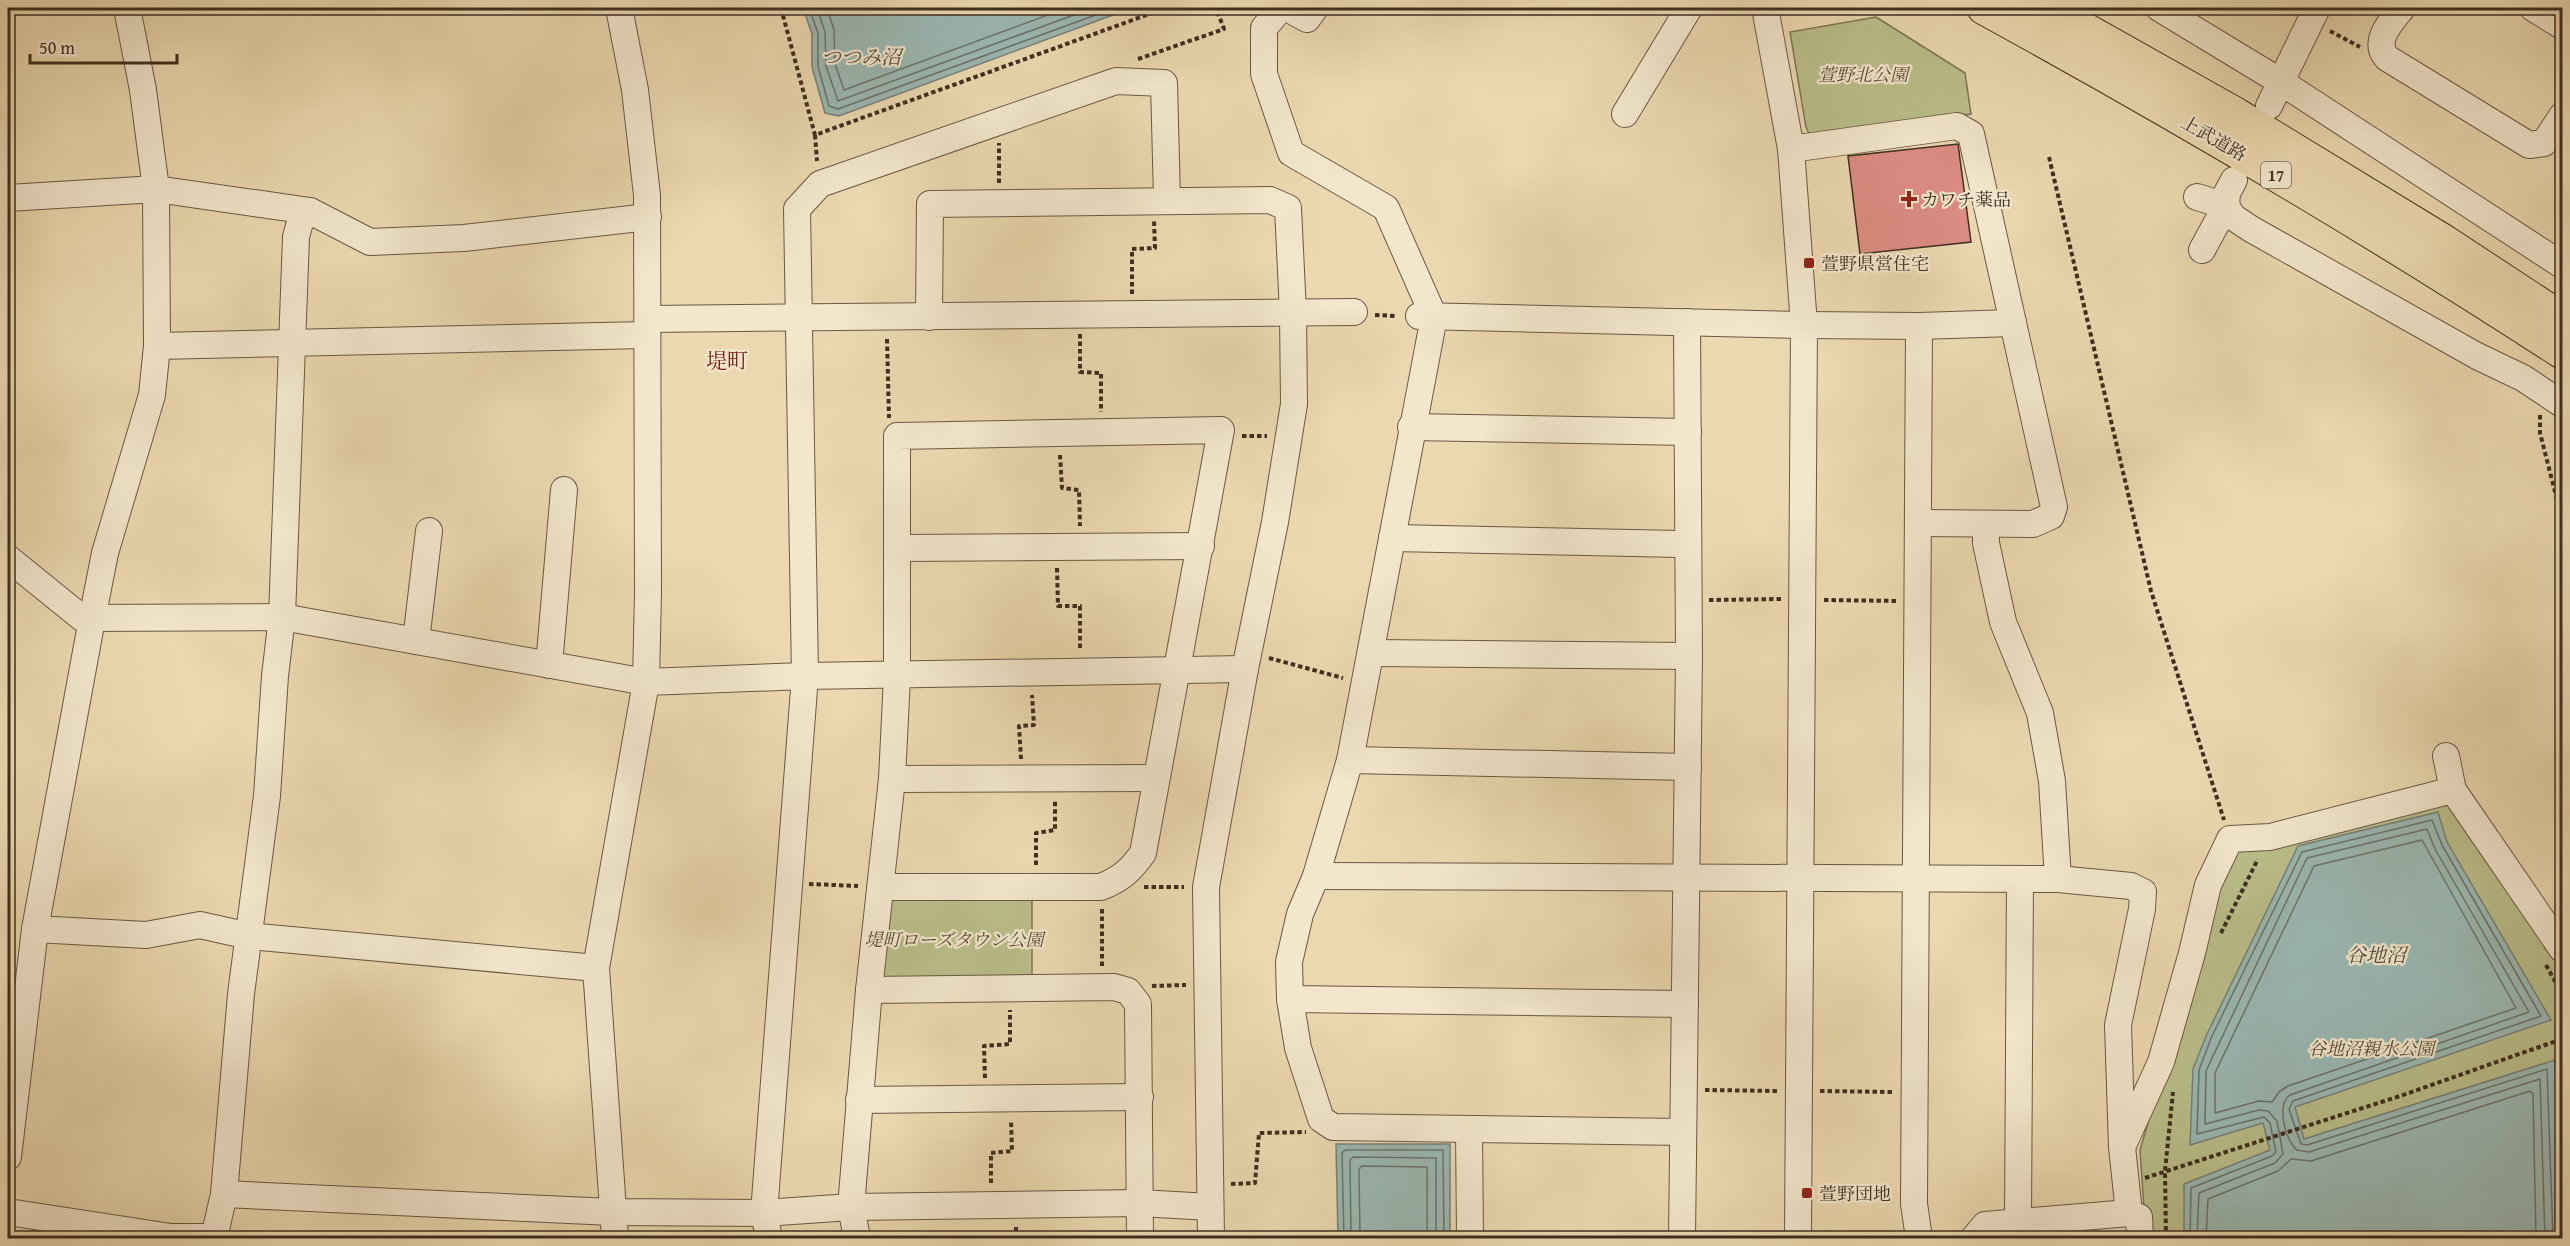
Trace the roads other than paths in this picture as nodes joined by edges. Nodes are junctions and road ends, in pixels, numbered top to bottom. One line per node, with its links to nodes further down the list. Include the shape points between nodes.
1 (128, 8): 21 (street)
2 (619, 8): 27 (street, via 635,90)
3 (1281, 8): 32 (street, via 1264,28 1264,74 1291,153 1386,208)
4 (1287, 8): 5 (street, via 1307,19)
5 (1315, 8)
6 (1689, 8): 17 (street)
7 (1765, 8): 19 (street)
8 (1984, 8): 43 (highway, 上武道路 / 17, via 2421,261)
9 (2047, 8): 35 (highway, 上武道路 / 17, via 2237,116 2445,242)
10 (2159, 8): 15 (street)
11 (2402, 8): 18 (street, via 2384,33 2382,48 2387,58 2529,145 2544,144)
12 (2533, 8): 14 (street)
13 (2319, 16): 15 (street)
14 (2562, 26)
15 (2281, 82): 16 (street); 29 (street)
16 (2269, 106)
17 (1625, 114)
18 (2562, 116)
19 (1791, 149): 37 (street, via 1957,126 1971,134); 38 (street)
20 (2234, 180): 25 (street)
21 (156, 189): 23 (street); 26 (street); 42 (street)
22 (2197, 196): 25 (street)
23 (8, 198)
24 (1160, 199): 31 (street, via 1270,200 1288,208); 33 (street, via 930,204); 34 (street, via 1164,83 1116,81 820,184 797,209)
25 (2226, 206): 28 (street); 44 (street, via 2233,217 2251,229 2523,378)
26 (310, 211): 27 (street, via 370,242 464,238); 41 (street, via 300,222 296,237)
27 (648, 216): 40 (street)
28 (2202, 250)
29 (2562, 264)
30 (1354, 312): 31 (street)
31 (1293, 313): 33 (street); 61 (street, via 1294,404)
32 (1426, 316): 36 (street); 45 (street)
33 (929, 317): 34 (street)
34 (797, 318): 40 (street); 64 (street)
35 (2562, 319)
36 (1687, 322): 38 (street); 46 (street)
37 (2013, 322): 39 (street); 49 (street, via 2054,507 2051,516 2043,521)
38 (1804, 325): 39 (street); 75 (street)
39 (1919, 326): 48 (street)
40 (647, 327): 41 (street); 66 (street)
41 (291, 344): 42 (street); 56 (street)
42 (157, 346): 57 (street, via 152,395 105,553)
43 (2562, 352)
44 (2562, 404)
45 (1411, 427): 46 (street); 51 (street)
46 (1688, 432): 60 (street)
47 (564, 490): 62 (street)
48 (1919, 523): 49 (street); 78 (street)
49 (1986, 525): 77 (street, via 1986,543 2003,622 2040,713 2052,781)
50 (429, 531): 58 (street)
51 (1392, 538): 52 (street); 59 (street)
52 (1680, 544)
53 (1201, 546): 54 (street); 54 (street, via 1221,430 897,436); 63 (street)
54 (898, 548): 65 (street)
55 (8, 558): 57 (street, via 82,618)
56 (282, 617): 57 (street); 58 (street); 81 (street, via 267,796)
57 (92, 619): 80 (street)
58 (416, 641): 62 (street)
59 (1372, 653): 60 (street); 68 (street)
60 (1689, 656): 69 (street)
61 (1247, 660): 63 (street); 95 (street, via 1206,887)
62 (549, 664): 66 (street)
63 (1177, 670): 65 (street); 70 (street)
64 (805, 676): 65 (street); 66 (street); 100 (street)
65 (897, 676): 71 (street)
66 (646, 682): 83 (street)
67 (2446, 756): 72 (street)
68 (1350, 760): 69 (street); 73 (street)
69 (1688, 767): 74 (street)
70 (1156, 778): 71 (street); 79 (street, via 1143,853 1130,871 1116,881 1101,886)
71 (892, 779): 79 (street)
72 (2453, 790): 82 (street); 92 (street, via 2270,837 2230,839 2208,885 2161,1062)
73 (1316, 876): 74 (street); 85 (street, via 1300,914 1289,962)
74 (1686, 877): 75 (street); 86 (street)
75 (1799, 879): 78 (street); 112 (street)
76 (2020, 879): 77 (street); 78 (street); 102 (street)
77 (2058, 879): 92 (street, via 2131,886 2143,892 2118,1025)
78 (1917, 880): 113 (street, via 1914,1204)
79 (880, 887): 84 (street)
80 (35, 929): 81 (street, via 146,935 200,925); 87 (street)
81 (249, 936): 83 (street); 94 (street)
82 (2562, 949)
83 (596, 968): 99 (street)
84 (869, 990): 88 (street, via 1108,987 1128,991 1138,1004); 89 (street)
85 (1290, 999): 86 (street); 90 (street, via 1298,1048 1321,1119 1333,1127)
86 (1685, 1004): 91 (street)
87 (14, 1038): 93 (street)
88 (1140, 1097): 89 (street); 96 (street)
89 (860, 1100): 97 (street)
90 (1469, 1130): 91 (street); 110 (street)
91 (1683, 1132): 111 (street)
92 (2122, 1147): 101 (street)
93 (8, 1157)
94 (224, 1194): 99 (street); 104 (street)
95 (1210, 1196): 96 (street); 109 (street)
96 (1140, 1203): 97 (street); 108 (street)
97 (850, 1207): 100 (street); 107 (street)
98 (8, 1212): 103 (street)
99 (612, 1212): 100 (street); 105 (street)
100 (764, 1213): 106 (street)
101 (2129, 1213): 102 (street); 115 (street, via 2139,1217)
102 (2018, 1222): 114 (street, via 1985,1225)
103 (92, 1232): 104 (street)
104 (214, 1238)
105 (615, 1239)
106 (769, 1239)
107 (857, 1239)
108 (1140, 1239)
109 (1211, 1239)
110 (1470, 1239)
111 (1682, 1239)
112 (1798, 1239)
113 (1919, 1239)
114 (1974, 1239)
115 (2140, 1239)

